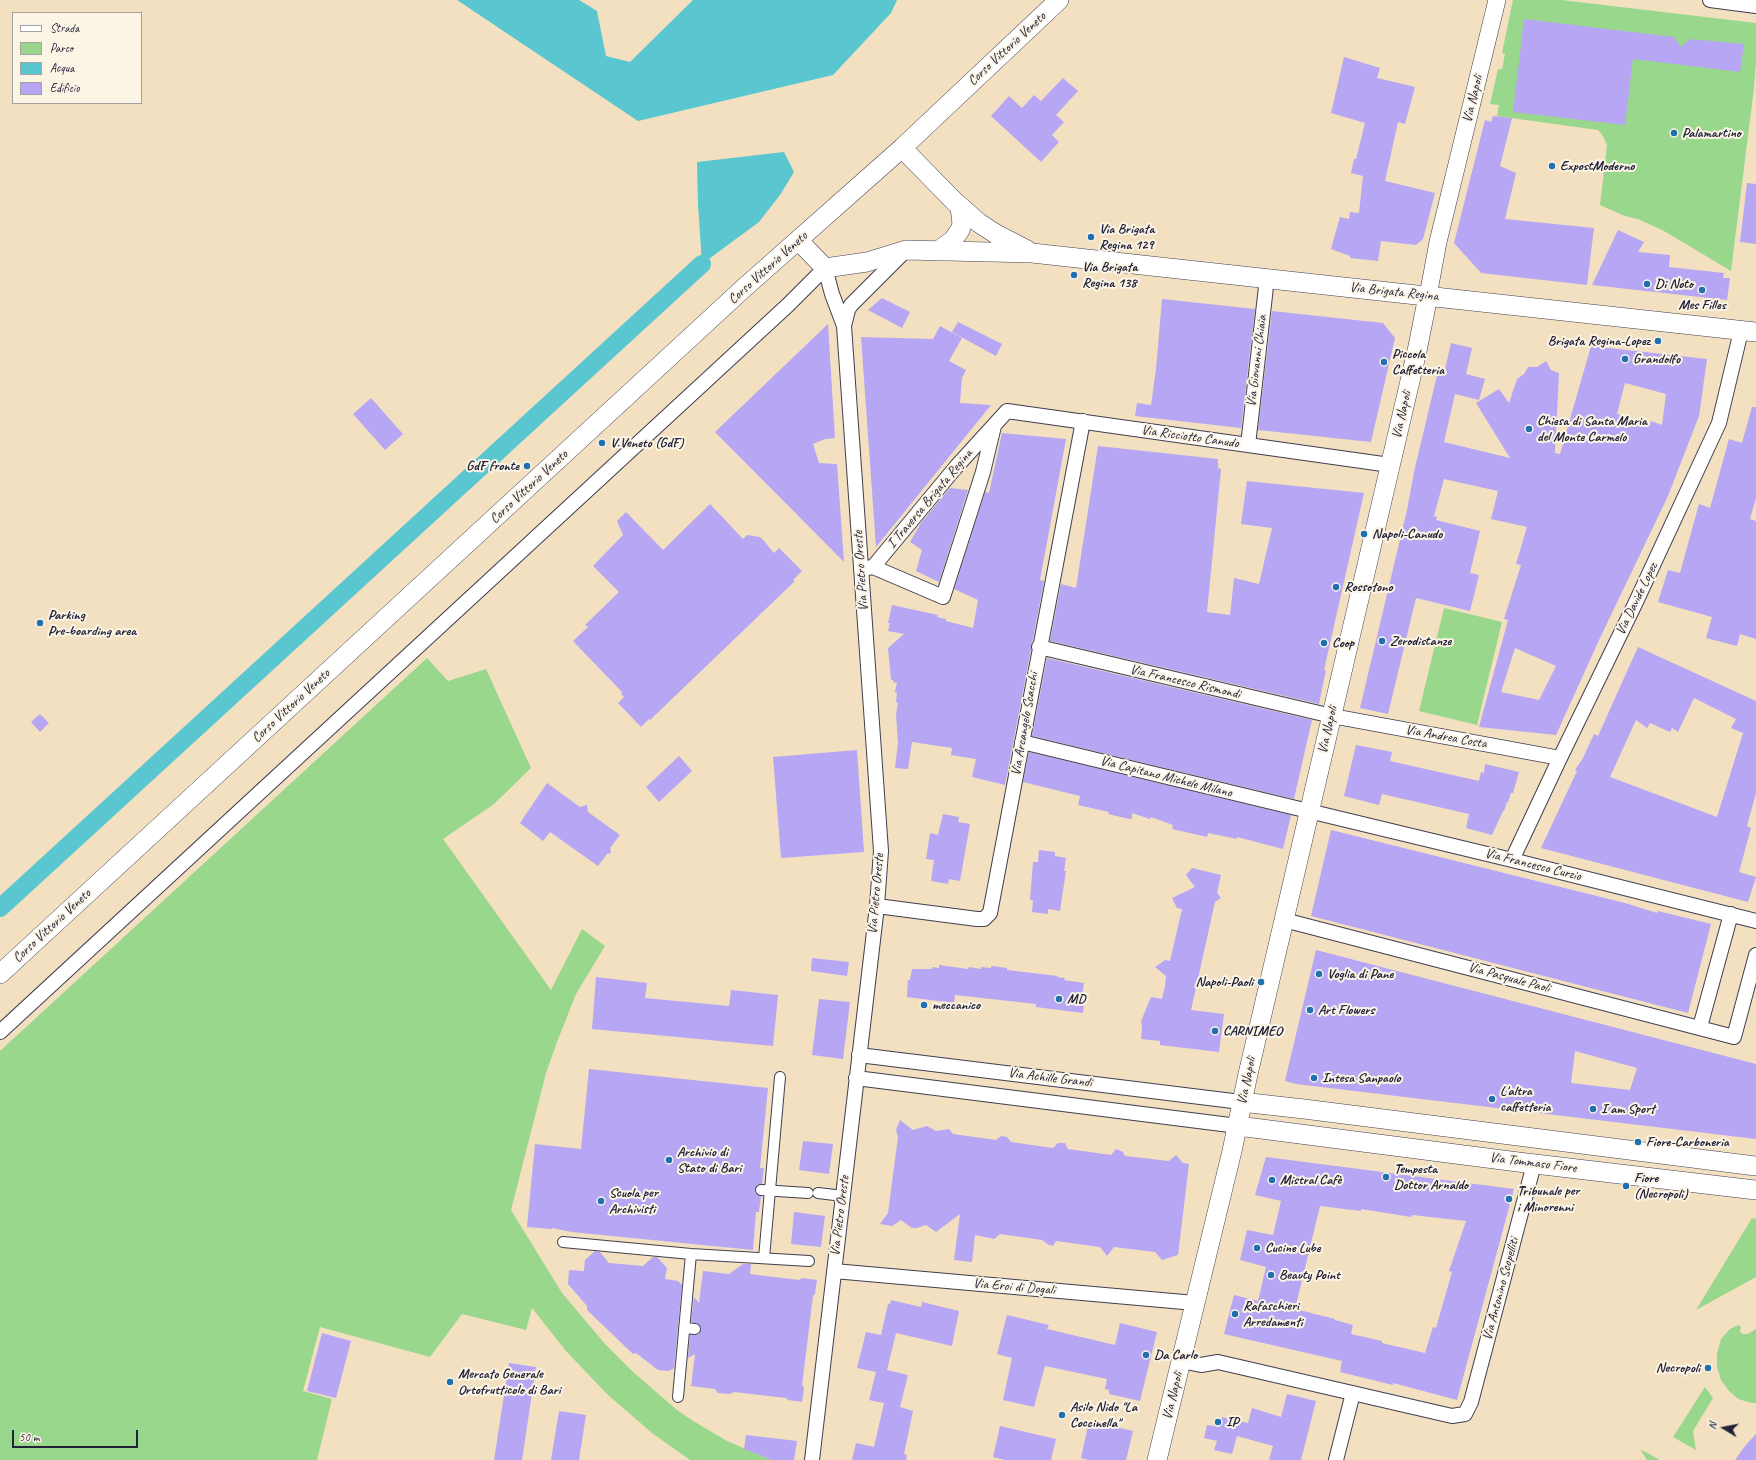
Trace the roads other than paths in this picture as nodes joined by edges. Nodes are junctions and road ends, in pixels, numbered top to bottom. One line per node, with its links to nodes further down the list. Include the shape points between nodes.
1 (1059, 0): 5 (main road, Corso Vittorio Veneto)
2 (1497, 0): 13 (street, Via Napoli, via 1438,242)
3 (1710, 0): 4 (street)
4 (1756, 6)
5 (902, 148): 6 (main road); 7 (main road, Corso Vittorio Veneto)
6 (960, 207): 9 (main road, via 960,230 953,240); 10 (main road, via 992,231)
7 (798, 240): 11 (main road); 32 (main road, Corso Vittorio Veneto)
8 (906, 250): 9 (main road, Via Brigata Regina); 11 (main road, Via Brigata Regina, via 867,262); 14 (street, Via Pietro Oreste, via 851,305)
9 (938, 251): 10 (main road, Via Brigata Regina)
10 (1032, 253): 12 (main road, Via Brigata Regina)
11 (824, 268): 14 (street, Via Pietro Oreste); 34 (street, via 788,305)
12 (1267, 278): 13 (main road, Via Brigata Regina); 18 (street, Via Giovanni Chiaia)
13 (1428, 296): 15 (main road, Via Brigata Regina); 19 (main road, Via Napoli)
14 (844, 326): 20 (street, Via Pietro Oreste)
15 (1749, 331): 24 (street, Via Davide Lopez, via 1719,423 1639,597)
16 (1083, 422): 17 (street, Via Ricciotto Canudo, via 1007,411); 18 (street, Via Ricciotto Canudo); 21 (street, Via Arcangelo Scacchi)
17 (995, 423): 20 (street, I Traversa Brigata Regina); 20 (street, via 983,472 943,597)
18 (1248, 445): 19 (street, Via Ricciotto Canudo)
19 (1390, 465): 22 (main road, Via Napoli)
20 (867, 568): 27 (street, Via Pietro Oreste, via 880,845)
21 (1039, 647): 22 (street, Via Francesco Rismondi); 23 (street, Via Arcangelo Scacchi)
22 (1332, 716): 24 (street, Via Andrea Costa); 25 (main road, Via Napoli)
23 (1022, 742): 25 (street, Via Capitano Michele Milano); 27 (street, Via Arcangelo Scacchi, via 990,912 984,919)
24 (1560, 758): 26 (street, Via Davide Lopez)
25 (1309, 812): 26 (street, Via Francesco Curzio); 29 (main road, Via Napoli)
26 (1512, 860): 28 (street, Via Francesco Curzio)
27 (877, 906): 35 (street, Via Pietro Oreste)
28 (1731, 914): 30 (street, Via Francesco Curzio); 33 (street)
29 (1284, 920): 33 (street, Via Pasquale Paoli); 38 (main road, Via Napoli)
30 (1756, 921)
31 (1756, 955): 33 (street, Via Pasquale Paoli, via 1734,1037)
32 (0, 974)
33 (1700, 1028)
34 (0, 1032)
35 (859, 1055): 37 (street, Via Pietro Oreste); 38 (street, Via Achille Grandi)
36 (780, 1077): 44 (street)
37 (856, 1078): 40 (street, Via Achille Grandi); 46 (street, Via Pietro Oreste)
38 (1241, 1102): 39 (main road, Via Tommaso Fiore); 40 (main road, Via Napoli)
39 (1304, 1109): 41 (main road, via 1295,1114 1293,1120); 43 (main road, Via Tommaso Fiore)
40 (1238, 1126): 41 (main road, Via Tommaso Fiore); 52 (main road, Via Napoli)
41 (1300, 1134): 42 (main road, Via Tommaso Fiore)
42 (1534, 1164): 45 (main road, Via Tommaso Fiore); 56 (street, Via Antonino Scopelliti, via 1471,1402 1465,1414 1452,1416)
43 (1756, 1166)
44 (766, 1190): 46 (street); 49 (street)
45 (1756, 1190)
46 (843, 1196): 51 (street, Via Pietro Oreste)
47 (563, 1242): 48 (street)
48 (691, 1254): 49 (street); 53 (street)
49 (764, 1258): 50 (street)
50 (809, 1261)
51 (834, 1271): 52 (street, Via Eroi di Dogali); 58 (street, Via Pietro Oreste)
52 (1195, 1303): 55 (main road, Via Napoli)
53 (683, 1323): 54 (street); 57 (street)
54 (695, 1329)
55 (1181, 1361): 56 (street, via 1201,1364 1218,1362); 59 (main road, Via Napoli)
56 (1353, 1393): 60 (street)
57 (678, 1397)
58 (812, 1460)
59 (1157, 1460)
60 (1336, 1460)

